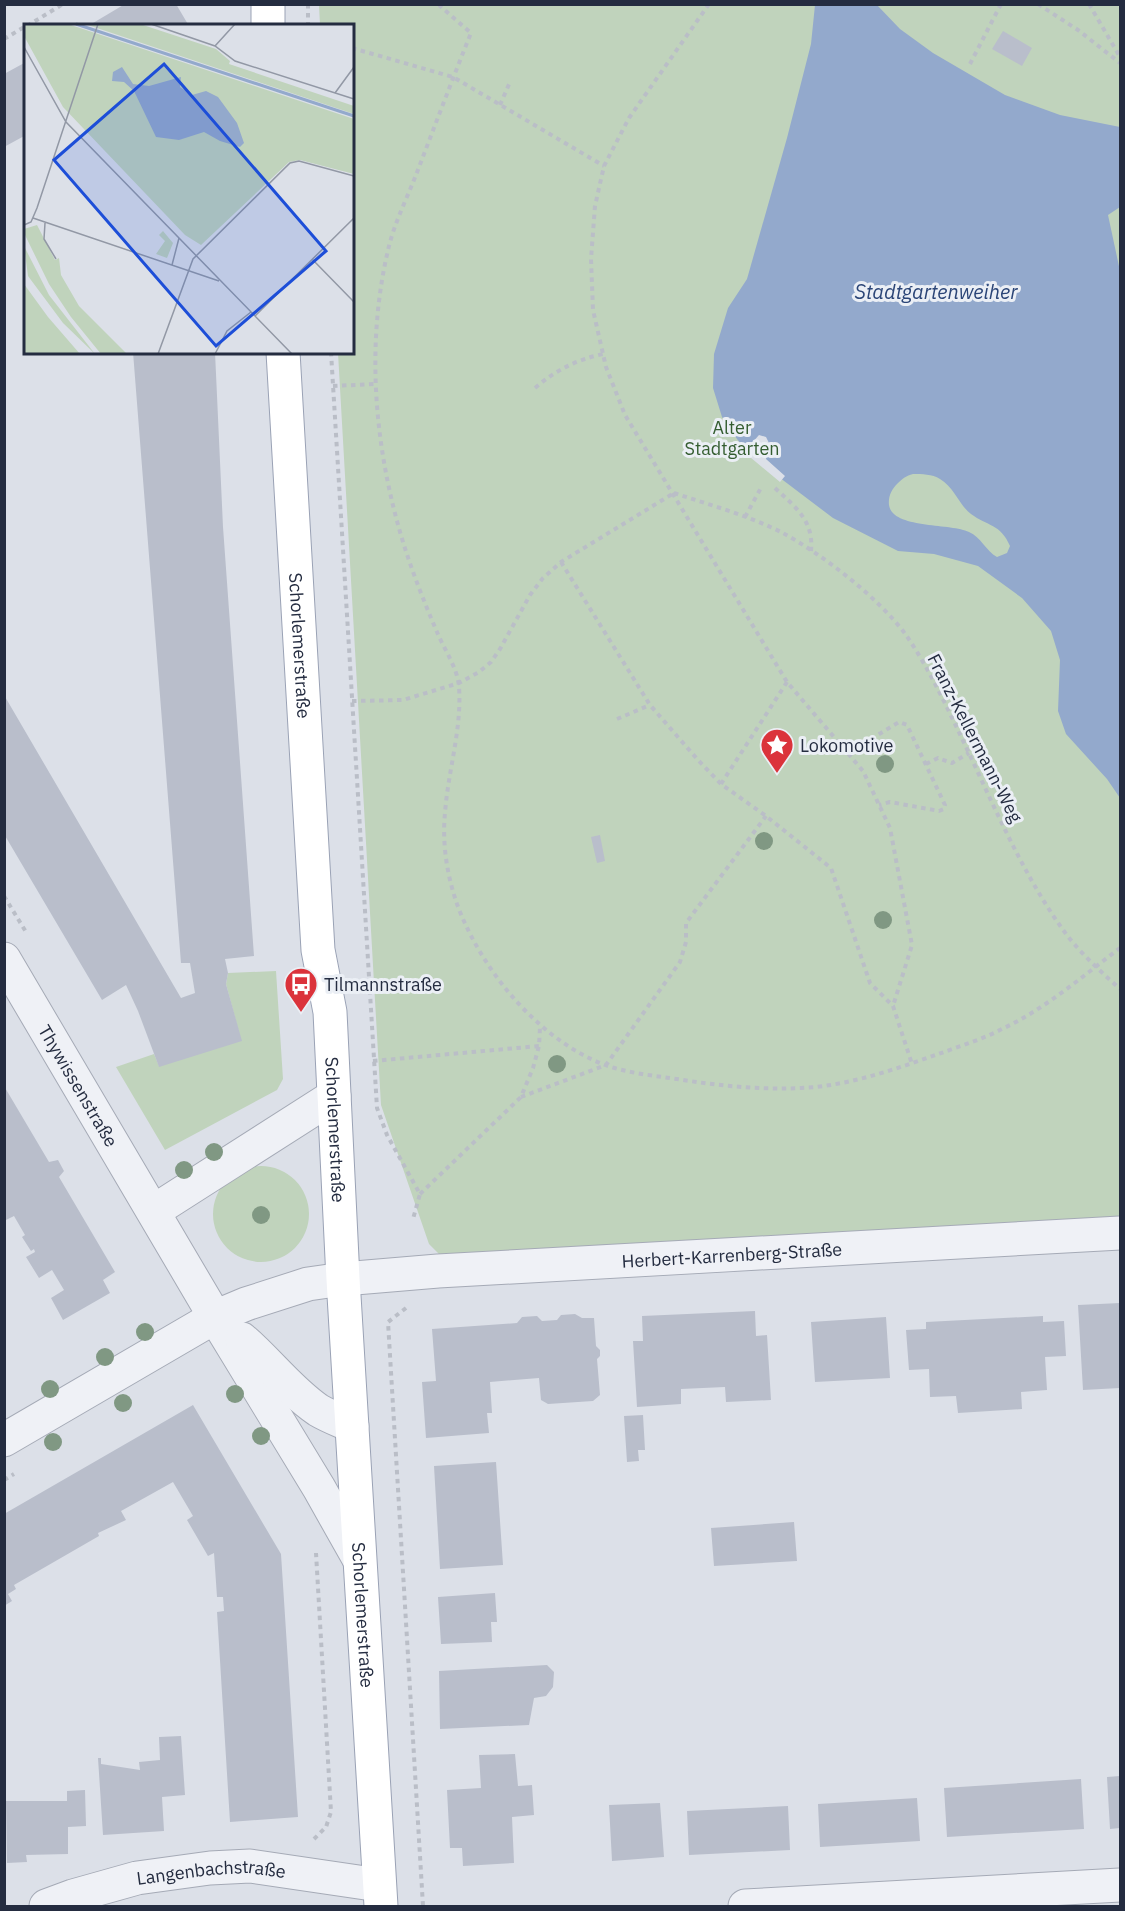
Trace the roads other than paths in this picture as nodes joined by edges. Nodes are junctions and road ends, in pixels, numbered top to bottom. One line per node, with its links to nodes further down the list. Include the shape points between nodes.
1 (268, 4): 2 (main road)
2 (268, 24)
3 (283, 354): 5 (main road, Schorlemerstraße, via 318,950 330,1012)
4 (4, 959): 6 (street, Thywissenstraße)
5 (334, 1096): 6 (street); 8 (main road, Schorlemerstraße)
6 (154, 1211): 9 (street, Thywissenstraße)
7 (1120, 1233): 8 (street, Herbert-Karrenberg-Straße)
8 (343, 1279): 9 (street, Herbert-Karrenberg-Straße, via 286,1290); 10 (main road, Schorlemerstraße)
9 (215, 1317): 10 (street, via 319,1410); 11 (street); 12 (street, Thywissenstraße)
10 (352, 1426): 12 (main road, Schorlemerstraße)
11 (4, 1440)
12 (359, 1559): 14 (main road, Schorlemerstraße)
13 (1120, 1885): 15 (street)
14 (380, 1896): 16 (street, Langenbachstraße, via 250,1866 137,1878)
15 (1005, 1899): 17 (street)
16 (46, 1906)
17 (745, 1906)

